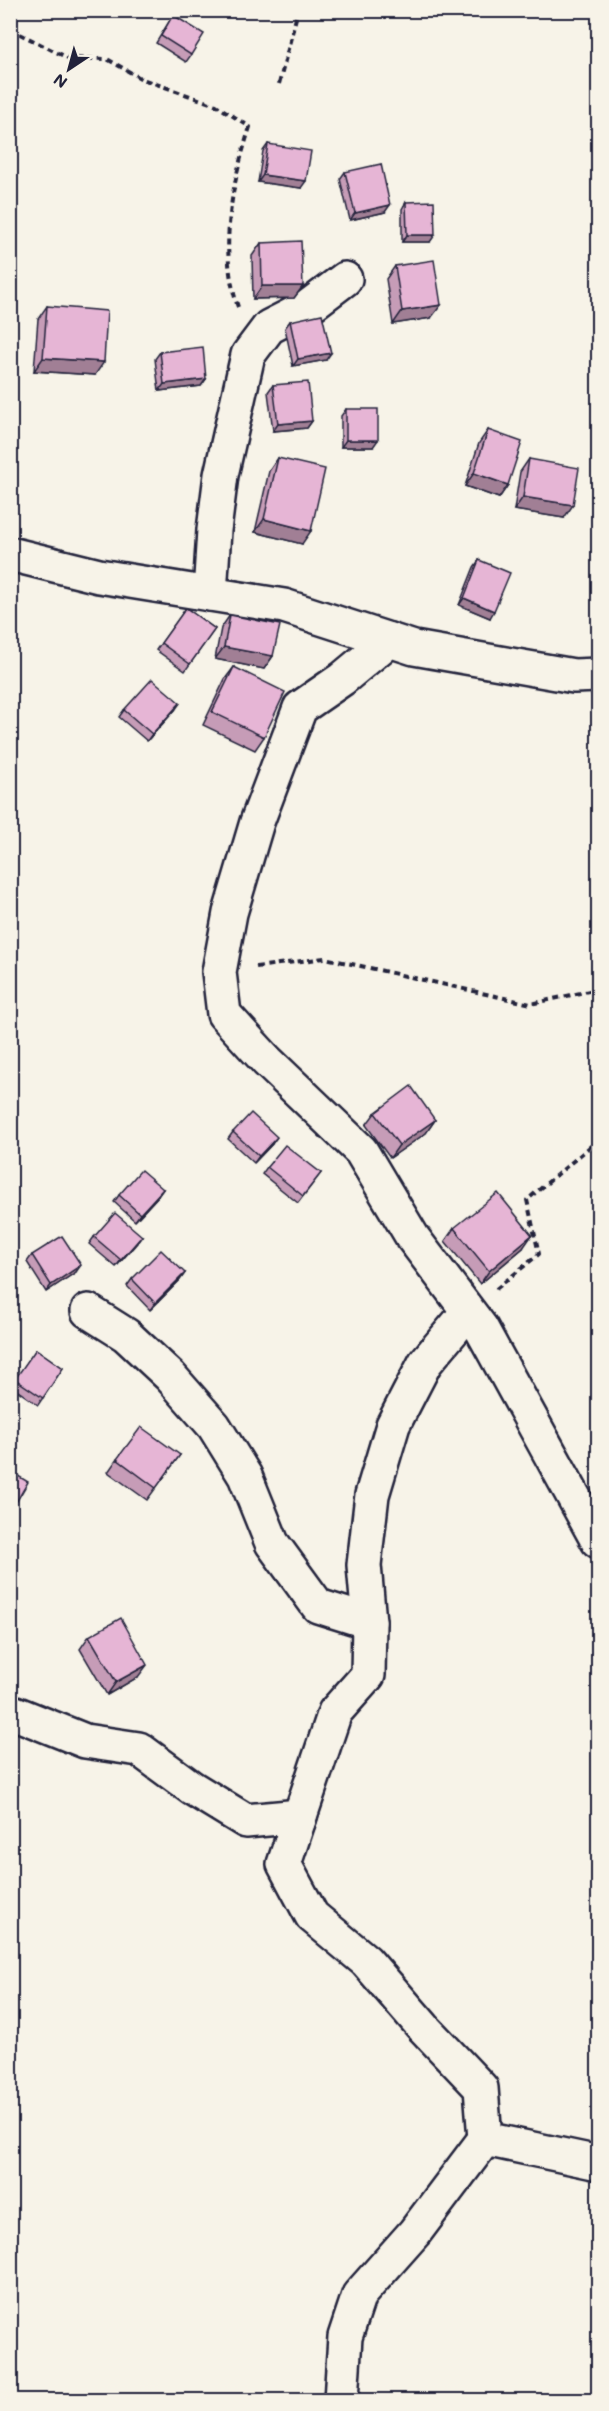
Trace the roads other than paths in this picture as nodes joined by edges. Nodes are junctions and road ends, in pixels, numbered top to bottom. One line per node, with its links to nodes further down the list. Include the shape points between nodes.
1 (345, 279): 3 (street, via 308,307 269,327 248,355 220,475)
2 (10, 554): 3 (street, via 99,576)
3 (210, 594): 4 (street, via 284,606)
4 (389, 640): 5 (street, via 414,648 574,676); 7 (street, via 300,708 257,822 230,913 219,972 224,1014 267,1061 361,1150 413,1238)
5 (598, 675)
6 (88, 1311): 9 (street, via 126,1335 170,1376 214,1426 245,1476 272,1543 318,1606)
7 (468, 1312): 8 (street, via 481,1328); 9 (street, via 425,1362 393,1425 372,1495 364,1565)
8 (598, 1541)
9 (369, 1622): 11 (street, via 368,1675 335,1712)
10 (10, 1711): 11 (street, via 86,1741 139,1749 246,1821 300,1816)
11 (298, 1822): 12 (street, via 284,1864 312,1916 366,1961 481,2088)
12 (484, 2139): 13 (street, via 594,2162); 14 (street, via 415,2232 359,2295 345,2337)
13 (598, 2159)
14 (342, 2400)

